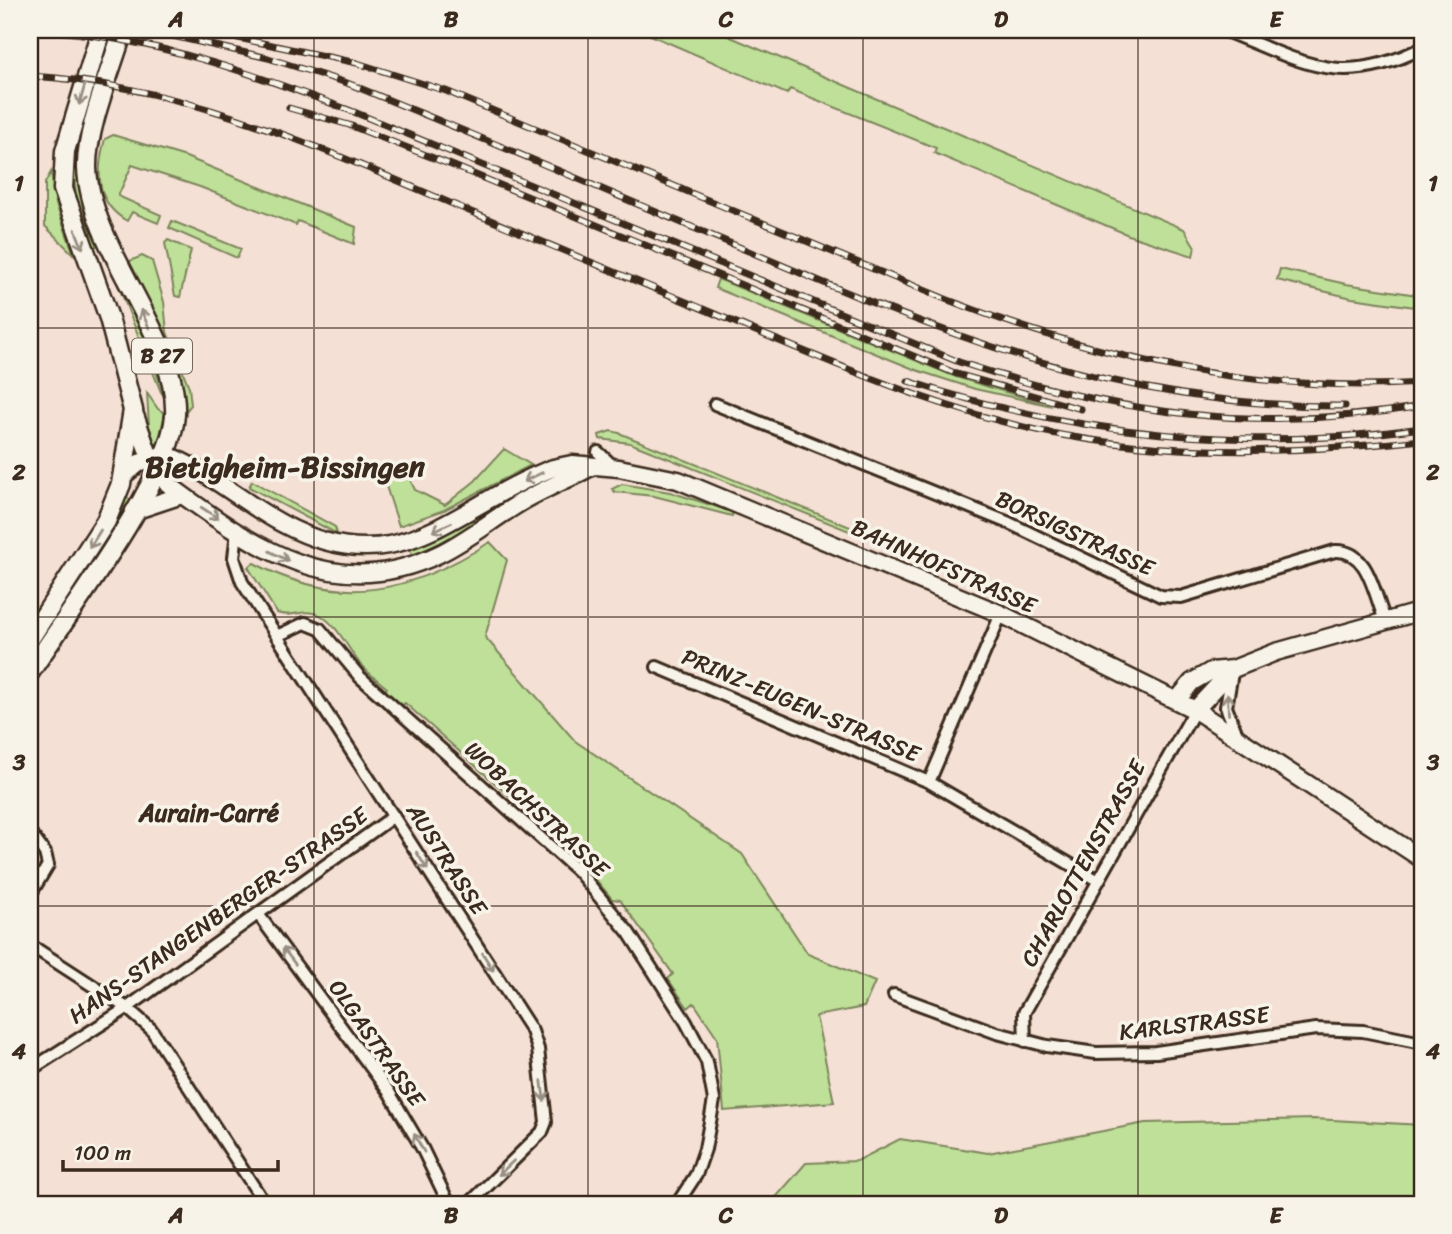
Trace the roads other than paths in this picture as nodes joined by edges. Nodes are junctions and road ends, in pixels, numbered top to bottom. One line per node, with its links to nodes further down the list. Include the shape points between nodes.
1 (101, 30): 6 (main road, B 27, one-way to 6, via 65,150 63,189 109,318)
2 (123, 30): 8 (main road, B 27, one-way to 2, via 175,414 171,383 95,208 87,171 90,142)
3 (1223, 30): 4 (street, via 1310,64 1348,71 1394,62)
4 (1422, 48)
5 (715, 404): 15 (street, BORSIGSTRASSE, via 1009,523 1161,596 1181,597 1335,551 1350,553 1364,566)
6 (133, 410): 8 (street); 9 (main road, B 27)
7 (594, 459): 8 (street, BAHNHOFSTRASSE, one-way to 8, via 545,471 451,523 379,546 346,546 296,531); 12 (street, BAHNHOFSTRASSE, one-way to 7, via 307,568 342,574 384,572 441,553); 14 (street, BAHNHOFSTRASSE, via 713,492)
8 (156, 461): 9 (street); 10 (street, BAHNHOFSTRASSE); 11 (main road, B 27)
9 (122, 477): 17 (main road, B 27, one-way to 17, via 97,536)
10 (182, 495): 11 (street); 12 (street, BAHNHOFSTRASSE, one-way to 12)
11 (134, 511): 20 (main road, B 27)
12 (237, 531): 16 (street, AUSTRASSE, via 237,571)
13 (1422, 611): 15 (street)
14 (1001, 614): 21 (street, BAHNHOFSTRASSE); 24 (street, PRINZ-EUGEN-STRASSE)
15 (1386, 622): 19 (street, via 1276,652)
16 (279, 635): 25 (street, AUSTRASSE); 40 (street, WOBACHSTRASSE, via 305,623 320,629 360,677 579,872 628,933 687,1021 712,1078 712,1121 705,1149 696,1175)
17 (30, 638)
18 (657, 667): 24 (street, PRINZ-EUGEN-STRASSE)
19 (1233, 669): 21 (street, via 1211,671 1192,682); 22 (street); 23 (street, one-way to 19, via 1226,707)
20 (30, 672)
21 (1177, 700): 22 (street, BAHNHOFSTRASSE)
22 (1195, 710): 23 (street, BAHNHOFSTRASSE); 28 (street, CHARLOTTENSTRASSE)
23 (1238, 737): 27 (street, BAHNHOFSTRASSE)
24 (929, 782): 28 (street, PRINZ-EUGEN-STRASSE)
25 (394, 816): 30 (street, HANS-STANGENBERGER-STRASSE); 39 (street, AUSTRASSE, one-way to 39, via 522,1015 538,1049 545,1112 542,1132)
26 (30, 833): 29 (street, via 46,853 48,865)
27 (1422, 859)
28 (1097, 880): 34 (street, CHARLOTTENSTRASSE, via 1024,1013)
29 (30, 895)
30 (258, 914): 33 (street, HANS-STANGENBERGER-STRASSE); 38 (street, OLGASTRASSE, one-way to 30, via 388,1092)
31 (30, 945): 33 (street)
32 (894, 995): 34 (street, KARLSTRASSE)
33 (127, 1008): 36 (street, HANS-STANGENBERGER-STRASSE); 37 (street, via 151,1029)
34 (1025, 1041): 35 (street, KARLSTRASSE, via 1129,1054 1339,1029)
35 (1422, 1043)
36 (30, 1070)
37 (265, 1204)
38 (449, 1204)
39 (469, 1204)
40 (677, 1204)

